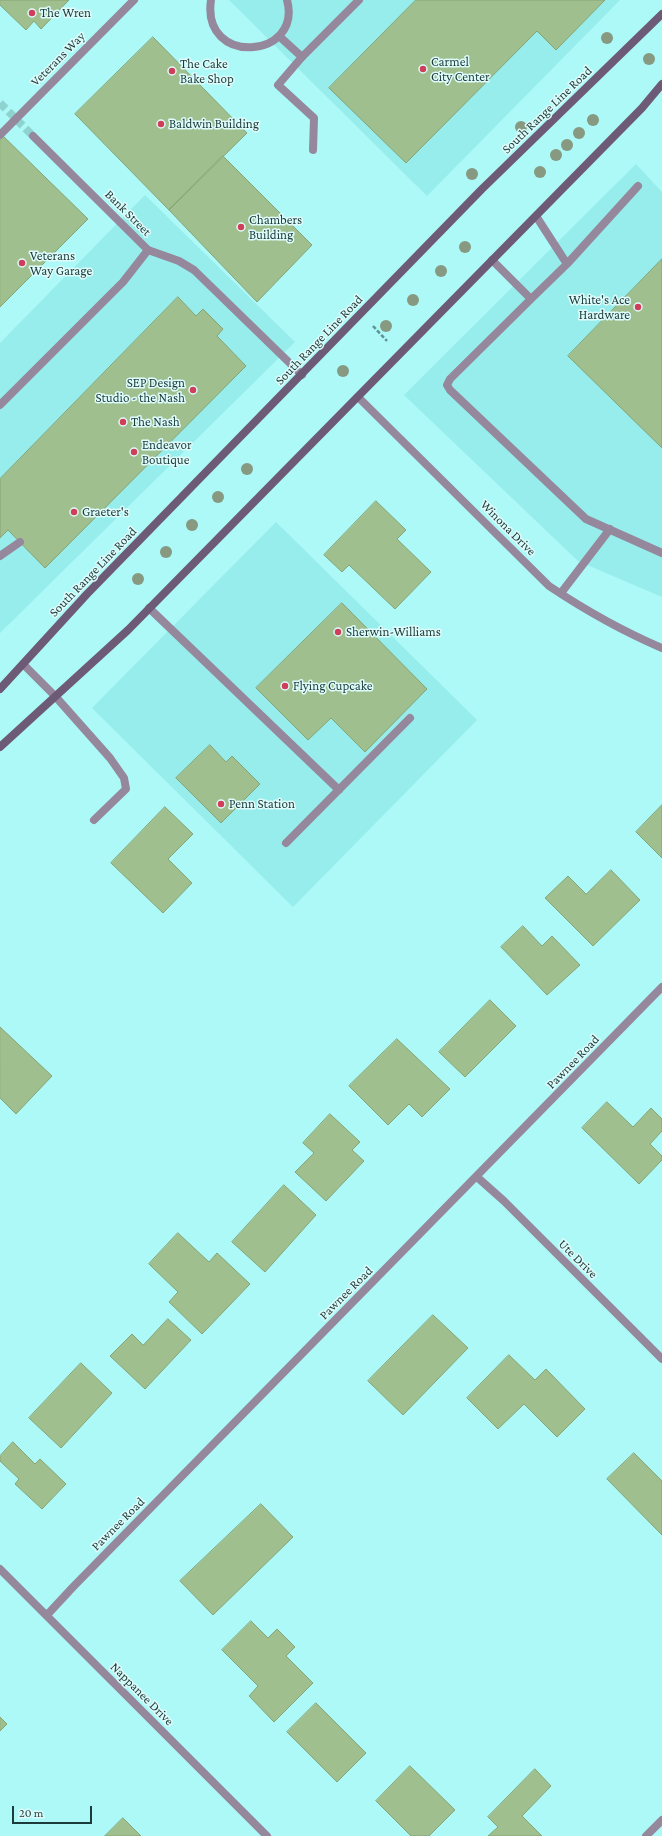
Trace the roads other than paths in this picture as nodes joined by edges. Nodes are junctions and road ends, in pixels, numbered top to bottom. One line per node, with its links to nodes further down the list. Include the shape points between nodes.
1 (134, 0): 9 (street, Veterans Way)
2 (211, 0): 6 (street, via 210,11 214,26 223,38 236,47 251,49 266,45)
3 (287, 0): 6 (street, via 287,23)
4 (359, 0): 7 (street)
5 (662, 14): 18 (main road, South Range Line Road, via 482,189)
6 (279, 36): 7 (street)
7 (302, 57): 11 (street, via 278,85 314,118)
8 (662, 84): 13 (main road, via 642,108)
9 (0, 135)
10 (33, 136): 14 (street, Bank Street)
11 (313, 150)
12 (638, 186): 16 (street)
13 (536, 216): 15 (main road); 16 (street)
14 (148, 250): 18 (street, Bank Street, via 179,261 194,270); 20 (street, via 123,282)
15 (492, 260): 17 (street); 19 (main road)
16 (567, 264): 17 (street)
17 (531, 300): 21 (street, via 450,379 447,385 586,519)
18 (302, 375): 28 (main road, South Range Line Road, via 87,594)
19 (358, 397): 25 (street, Winona Drive, via 549,586); 26 (main road)
20 (0, 405)
21 (610, 529): 23 (street); 25 (street)
22 (20, 542): 24 (street)
23 (662, 553)
24 (0, 556)
25 (561, 593): 27 (street, Winona Drive, via 627,633)
26 (148, 608): 30 (main road, via 128,630); 33 (street)
27 (662, 648)
28 (23, 664): 29 (main road, South Range Line Road); 30 (street)
29 (0, 688)
30 (56, 696): 32 (main road); 34 (street, via 124,778 126,789)
31 (410, 718): 33 (street)
32 (0, 748)
33 (339, 790): 35 (street)
34 (94, 820)
35 (286, 843)
36 (662, 987): 37 (street, Pawnee Road)
37 (477, 1177): 38 (street, Ute Drive); 40 (street, Pawnee Road)
38 (662, 1359)
39 (0, 1569): 40 (street, Nappanee Drive)
40 (47, 1615): 42 (street, Nappanee Drive)
41 (662, 1820): 43 (street)
42 (267, 1836)
43 (646, 1836)

